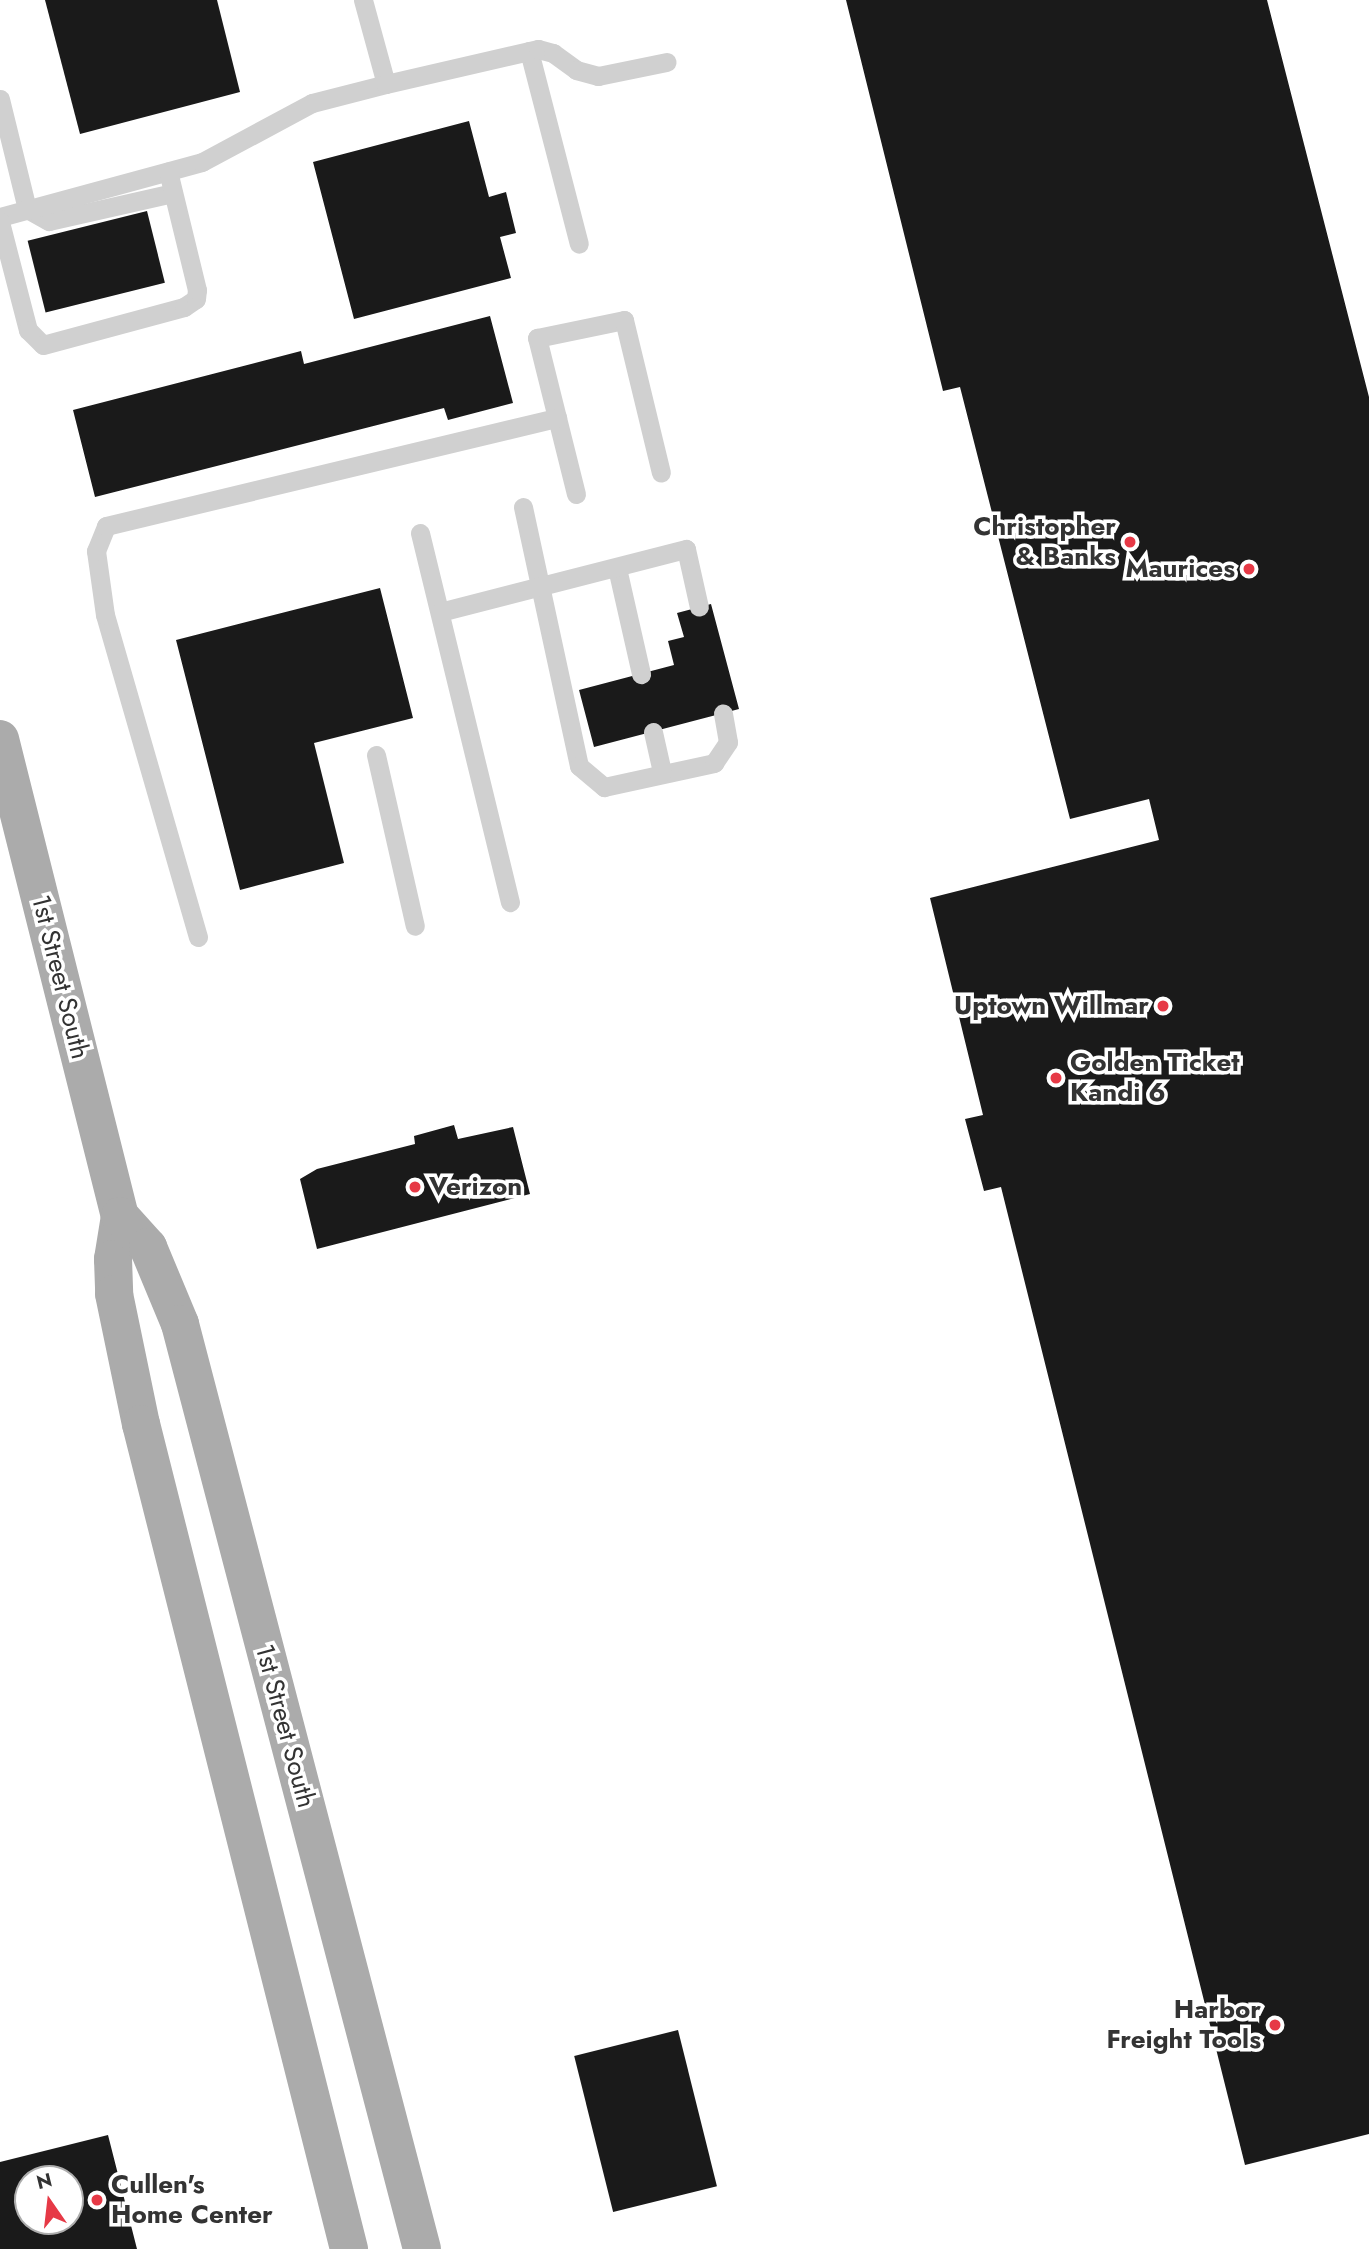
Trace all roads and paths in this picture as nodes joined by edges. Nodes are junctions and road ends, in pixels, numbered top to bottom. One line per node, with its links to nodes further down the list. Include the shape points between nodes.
1 (363, 0): 4 (lane)
2 (529, 51): 3 (lane, via 553,53 576,70 598,76); 4 (lane); 10 (lane)
3 (667, 62)
4 (386, 84): 6 (lane, via 313,103 202,162)
5 (0, 99): 8 (lane)
6 (168, 171): 7 (lane); 8 (lane)
7 (173, 193): 8 (lane, via 59,219 49,220); 9 (lane, via 196,299 184,307 43,345 28,330)
8 (27, 209): 9 (lane)
9 (0, 219)
10 (579, 244)
11 (556, 418): 12 (lane, via 537,338 624,320); 13 (lane); 28 (lane, via 106,526 96,551 105,615)
12 (661, 473)
13 (576, 494)
14 (523, 507): 17 (lane)
15 (421, 533): 19 (lane)
16 (617, 568): 17 (lane); 18 (lane, via 687,549); 20 (lane)
17 (541, 587): 19 (lane); 25 (lane, via 579,766 604,787)
18 (699, 607)
19 (440, 612): 26 (lane)
20 (641, 674)
21 (723, 713): 25 (lane, via 728,742 714,763)
22 (653, 732): 25 (lane)
23 (0, 738): 29 (main road, 1st Street South)
24 (376, 755): 27 (lane)
25 (662, 772)
26 (510, 902)
27 (415, 926)
28 (198, 937)
29 (120, 1216): 30 (main road, 1st Street South, via 113,1259 118,1320 205,1687); 31 (main road, 1st Street South, via 148,1247 180,1324)
30 (349, 2249)
31 (422, 2249)

